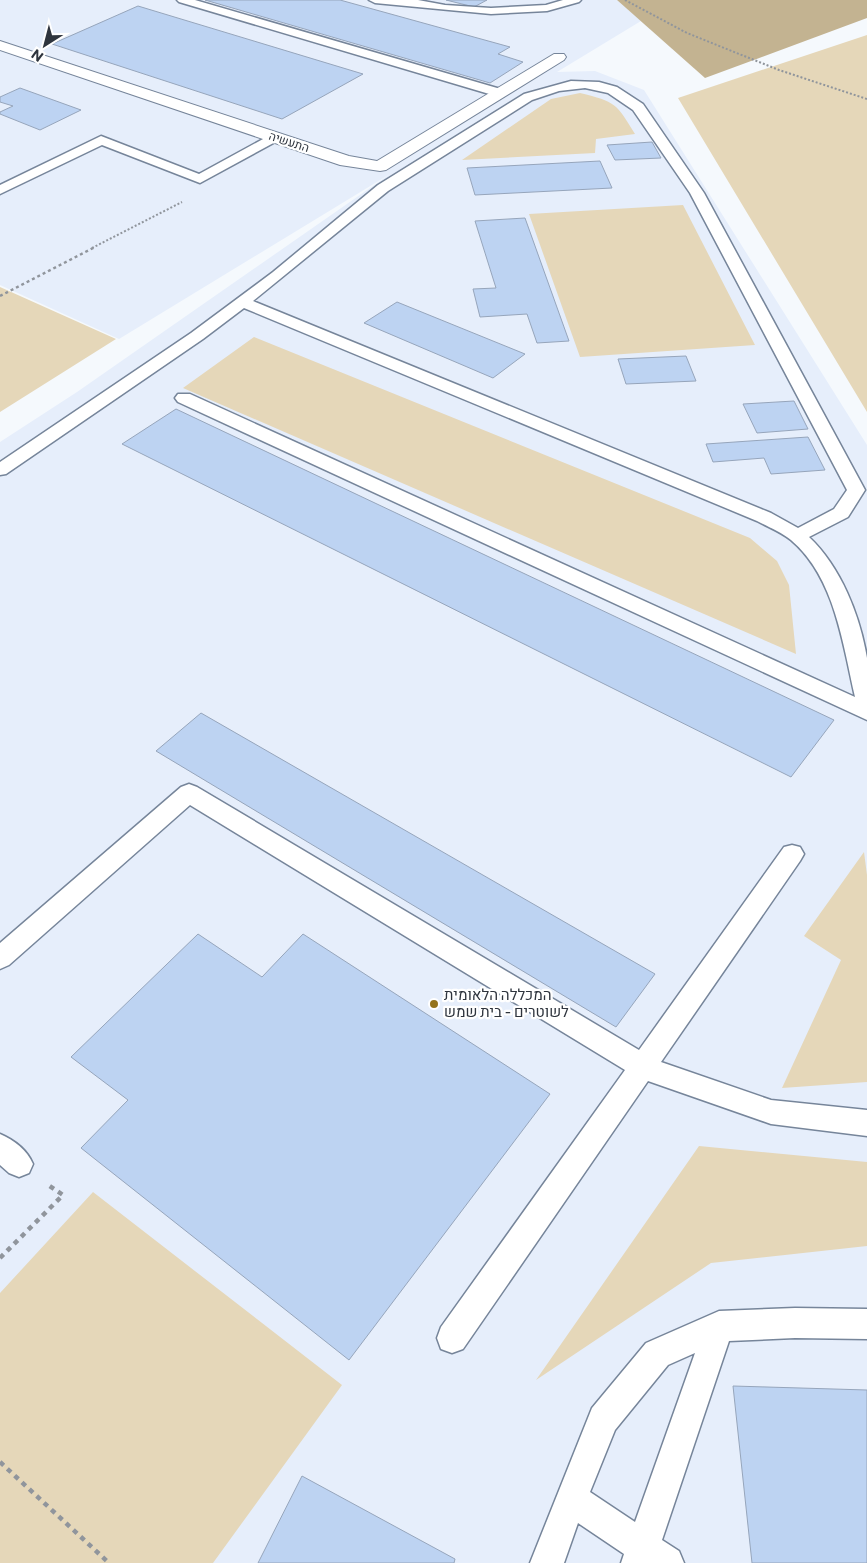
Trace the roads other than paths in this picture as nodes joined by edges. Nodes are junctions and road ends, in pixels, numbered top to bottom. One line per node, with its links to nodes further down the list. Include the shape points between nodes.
1 (184, 0): 6 (lane)
2 (375, 0): 3 (lane, via 491,11 547,8)
3 (575, 0)
4 (0, 45): 7 (street, התעשיה)
5 (559, 57): 6 (street, התעשיה)
6 (500, 93): 7 (street, התעשיה, via 380,166 346,161)
7 (274, 137): 8 (lane, via 200,179 101,140)
8 (0, 190)
9 (242, 302): 11 (lane); 12 (lane, via 764,517); 12 (lane, via 383,188 528,97 554,87 580,84 603,87 626,96 638,107 697,193 856,490 841,513)
10 (184, 398): 14 (lane)
11 (0, 470)
12 (798, 536): 13 (lane, via 822,562 847,621)
13 (867, 706)
14 (867, 712)
15 (792, 854): 17 (lane)
16 (0, 958): 17 (lane, via 189,793)
17 (643, 1067): 18 (lane, via 771,1112); 21 (lane)
18 (867, 1123)
19 (867, 1324): 20 (lane)
20 (718, 1326): 22 (lane, via 657,1354 603,1419); 23 (lane)
21 (452, 1338)
22 (570, 1499): 23 (lane); 24 (lane)
23 (649, 1558)
24 (547, 1563)

